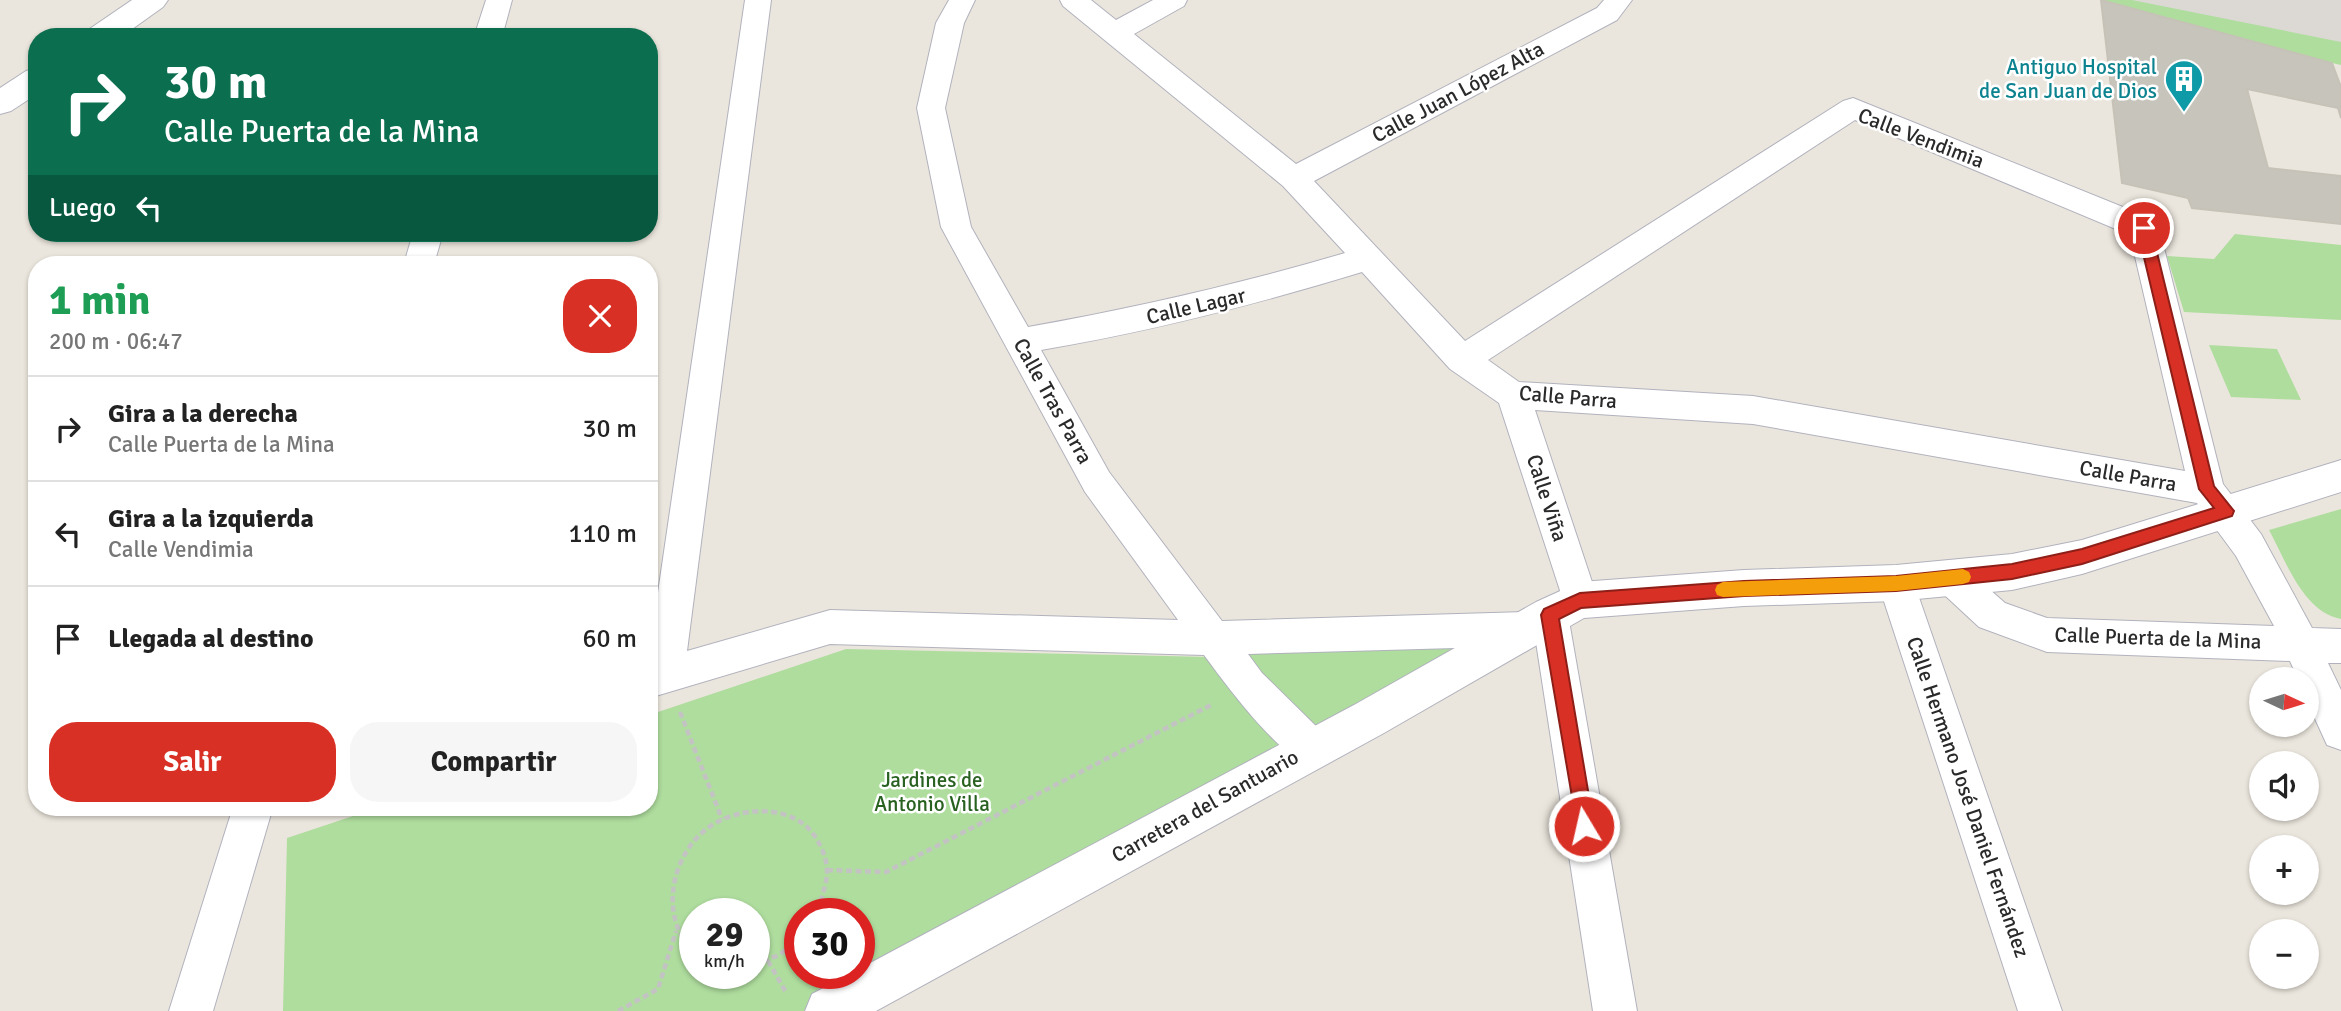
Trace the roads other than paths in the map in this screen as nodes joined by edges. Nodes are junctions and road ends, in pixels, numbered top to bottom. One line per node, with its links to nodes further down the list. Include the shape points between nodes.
1 (153, 0): 8 (street)
2 (499, 0): 9 (street)
3 (758, 0): 26 (street)
4 (962, 0): 15 (street, Calle Tras Parra, via 950,23 931,108 956,227)
5 (1073, 0): 10 (street, Calle Parra)
6 (1174, 0): 10 (street)
7 (1619, 0): 13 (street, Calle Juan López Alta, via 1607,14)
8 (112, 28)
9 (491, 28)
10 (1115, 33): 13 (street, Calle Parra)
11 (28, 85): 12 (street)
12 (0, 103)
13 (1294, 178): 14 (street, Calle Parra)
14 (1368, 258): 15 (street, Calle Lagar, via 1232,299); 16 (street, Calle Parra)
15 (1021, 341): 23 (street, Calle Tras Parra, via 1097,481)
16 (1462, 360): 17 (street, Calle Parra); 19 (street, Calle Vendimia, via 1853,108 2144,228)
17 (1513, 395): 19 (street, Calle Parra, via 1753,410); 22 (street, Calle Viña)
18 (2341, 476): 19 (street, via 2273,499)
19 (2217, 500): 20 (street, via 2082,557 2012,572); 24 (street, via 2263,565)
20 (1951, 578): 21 (street); 24 (street, Calle Puerta de la Mina, via 1992,615 2047,635)
21 (1896, 583): 22 (street, via 1744,588); 34 (street, Calle Hermano José Daniel Fernández)
22 (1552, 615): 23 (street); 29 (street, Carretera del Santuario); 33 (street, Calle Viña)
23 (1212, 638): 27 (street, via 830,627); 29 (street, Calle Tras Parra, via 1249,686)
24 (2298, 643): 25 (street, Calle Puerta de la Mina); 28 (street)
25 (2341, 646)
26 (658, 670)
27 (658, 677)
28 (2341, 732)
29 (1311, 748): 31 (street, Carretera del Santuario)
30 (250, 816): 32 (street)
31 (810, 1006)
32 (191, 1011)
33 (1615, 1011)
34 (2040, 1011)

